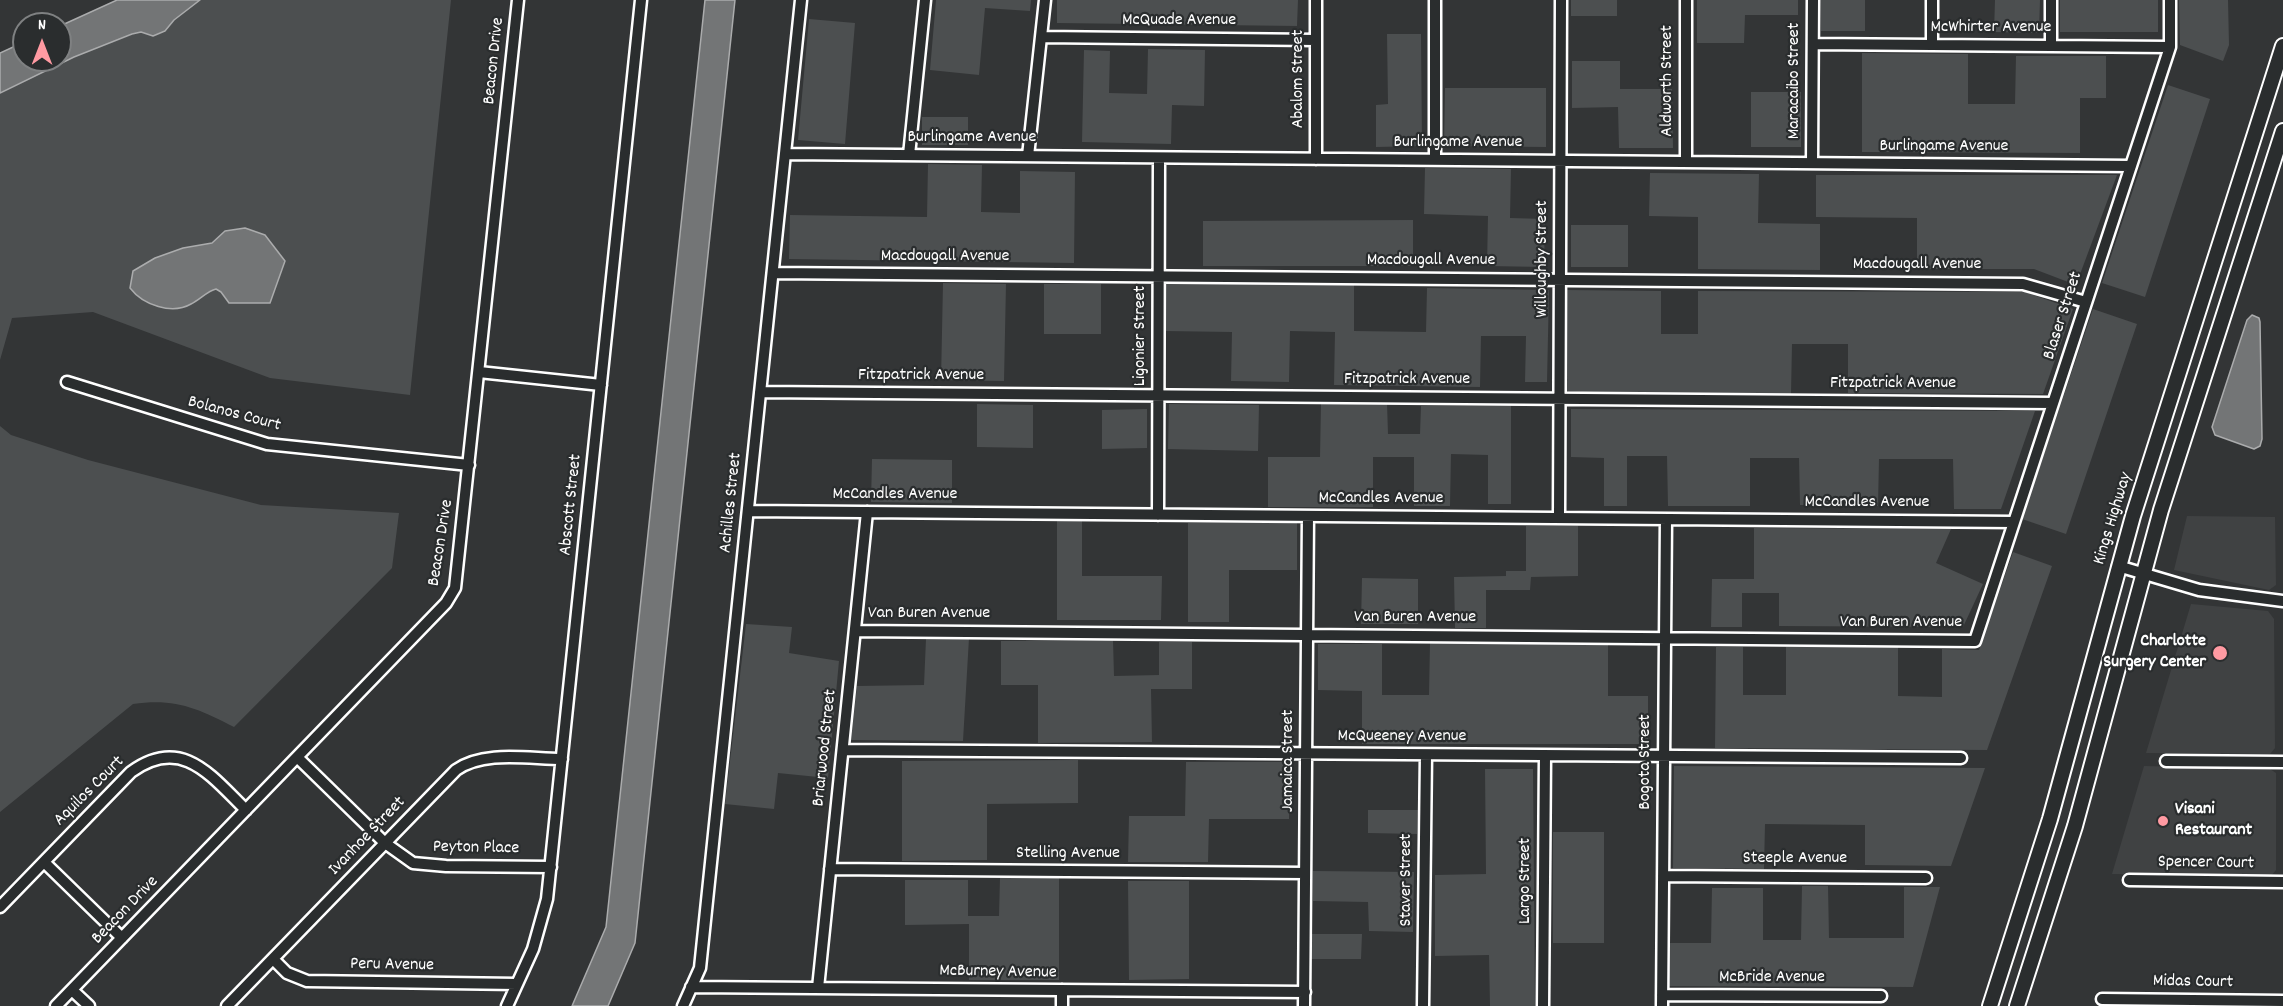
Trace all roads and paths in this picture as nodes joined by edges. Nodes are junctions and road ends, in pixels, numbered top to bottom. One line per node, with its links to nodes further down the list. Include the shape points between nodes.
1 (518, 0): 36 (street, Beacon Drive)
2 (641, 0): 38 (street, Abscott Street)
3 (801, 0): 22 (street, Achilles Street)
4 (924, 0): 23 (street)
5 (1045, 0): 14 (street)
6 (1316, 0): 15 (street, Abalom Street)
7 (1436, 0): 27 (street)
8 (1561, 0): 28 (street, Willoughby Street)
9 (1686, 0): 29 (street, Aldworth Street)
10 (1813, 0): 16 (street, Maracaibo Street)
11 (1932, 0): 17 (street)
12 (2051, 0): 18 (street)
13 (2170, 0): 20 (street, Blaser Street)
14 (1041, 37): 15 (street, McQuade Avenue); 24 (street)
15 (1316, 40): 26 (street, Abalom Street)
16 (1813, 44): 17 (street, McWhirter Avenue); 30 (street, Maracaibo Street)
17 (1932, 45): 18 (street, McWhirter Avenue)
18 (2051, 46): 20 (street, McWhirter Avenue)
19 (2283, 46): 51 (main road, Kings Highway)
20 (2170, 47): 31 (street, Blaser Street)
21 (2283, 131): 52 (main road, via 2188,421)
22 (785, 154): 23 (street, Burlingame Avenue); 32 (street, Achilles Street)
23 (909, 155): 24 (street, Burlingame Avenue)
24 (1028, 156): 25 (street, Burlingame Avenue)
25 (1159, 158): 26 (street, Burlingame Avenue); 33 (street, Ligonier Street)
26 (1316, 159): 27 (street, Burlingame Avenue)
27 (1435, 160): 28 (street, Burlingame Avenue)
28 (1560, 161): 29 (street, Burlingame Avenue); 34 (street, Willoughby Street)
29 (1686, 162): 30 (street, Burlingame Avenue)
30 (1812, 163): 31 (street, Burlingame Avenue)
31 (2131, 166): 35 (street, Blaser Street)
32 (773, 273): 33 (street, Macdougall Avenue); 39 (street, Achilles Street)
33 (1159, 277): 34 (street, Macdougall Avenue); 40 (street, Ligonier Street)
34 (1560, 280): 35 (street, Macdougall Avenue, via 2024,284); 41 (street, Willoughby Street)
35 (2086, 302): 42 (street, Blaser Street)
36 (479, 372): 38 (street); 43 (street, Beacon Drive)
37 (67, 382): 43 (street, Bolanos Court, via 267,444)
38 (601, 385): 65 (street, Abscott Street)
39 (760, 392): 40 (street, Fitzpatrick Avenue); 44 (street, Achilles Street)
40 (1159, 396): 41 (street, Fitzpatrick Avenue); 46 (street, Ligonier Street)
41 (1560, 399): 42 (street, Fitzpatrick Avenue); 48 (street, Willoughby Street)
42 (2053, 403): 50 (street, Blaser Street)
43 (469, 465): 62 (street, Beacon Drive, via 451,596)
44 (748, 511): 45 (street, McCandles Avenue); 82 (street, Achilles Street, via 700,968)
45 (867, 512): 46 (street, McCandles Avenue); 54 (street, Briarwood Street)
46 (1158, 515): 47 (street, McCandles Avenue)
47 (1308, 516): 48 (street, McCandles Avenue); 55 (street, Jamaica Street)
48 (1559, 518): 49 (street, McCandles Avenue)
49 (1666, 519): 50 (street, McCandles Avenue); 56 (street, Bogota Street)
50 (2014, 522): 57 (street, Blaser Street)
51 (2118, 566): 52 (street); 100 (main road, Kings Highway, via 2050,819)
52 (2144, 574): 53 (street, via 2218,594); 101 (main road, via 2059,882)
53 (2283, 601)
54 (855, 631): 55 (street, Van Buren Avenue); 58 (street, Briarwood Street)
55 (1308, 635): 56 (street, Van Buren Avenue); 59 (street, Jamaica Street)
56 (1665, 638): 57 (street, Van Buren Avenue); 63 (street, Bogota Street)
57 (1974, 641)
58 (843, 750): 59 (street, McQueeney Avenue); 72 (street, Briarwood Street)
59 (1306, 754): 60 (street, McQueeney Avenue); 73 (street, Jamaica Street)
60 (1426, 755): 61 (street, McQueeney Avenue); 98 (street, Staver Street)
61 (1545, 756): 63 (street, McQueeney Avenue); 99 (street, Largo Street)
62 (297, 757): 68 (street, Beacon Drive); 69 (street, Peyton Place)
63 (1664, 757): 64 (street, McQueeney Avenue); 74 (street, Bogota Street)
64 (1961, 758)
65 (562, 759): 69 (street, Ivanhoe Street, via 467,762); 71 (street, Abscott Street)
66 (2166, 761): 67 (street)
67 (2283, 762)
68 (246, 810): 70 (street, Aquilos Court, via 196,764 176,757 155,758 131,772); 79 (street, Beacon Drive)
69 (386, 843): 71 (street, Peyton Place, via 413,863); 80 (street, Ivanhoe Street)
70 (44, 862): 78 (street, Aquilos Court); 79 (street)
71 (551, 867): 81 (street, Abscott Street, via 542,925)
72 (830, 869): 73 (street, Stelling Avenue); 83 (street, Briarwood Street)
73 (1305, 873): 86 (street, Jamaica Street)
74 (1663, 876): 75 (street, Steeple Avenue); 90 (street, Bogota Street)
75 (1926, 878)
76 (2130, 880): 77 (street, Spencer Court)
77 (2283, 882)
78 (0, 907)
79 (122, 938): 84 (street, Beacon Drive)
80 (273, 959): 81 (street, Peru Avenue, via 287,973 307,981); 93 (street, Ivanhoe Street)
81 (517, 984): 94 (street, Abscott Street)
82 (692, 987): 83 (street, McBurney Avenue); 95 (street, Achilles Street)
83 (818, 988): 85 (street, McBurney Avenue)
84 (72, 990): 91 (street, Beacon Drive); 92 (street)
85 (1062, 990): 86 (street, McBurney Avenue); 96 (street)
86 (1305, 992): 97 (street, Jamaica Street)
87 (1881, 996): 90 (street, McBride Avenue)
88 (2102, 999): 89 (street, Midas Court)
89 (2283, 1000)
90 (1662, 1001)
91 (56, 1006)
92 (89, 1006)
93 (228, 1006)
94 (507, 1006)
95 (683, 1006)
96 (1062, 1006)
97 (1304, 1006)
98 (1424, 1006)
99 (1543, 1006)
100 (1990, 1006)
101 (2017, 1006)

